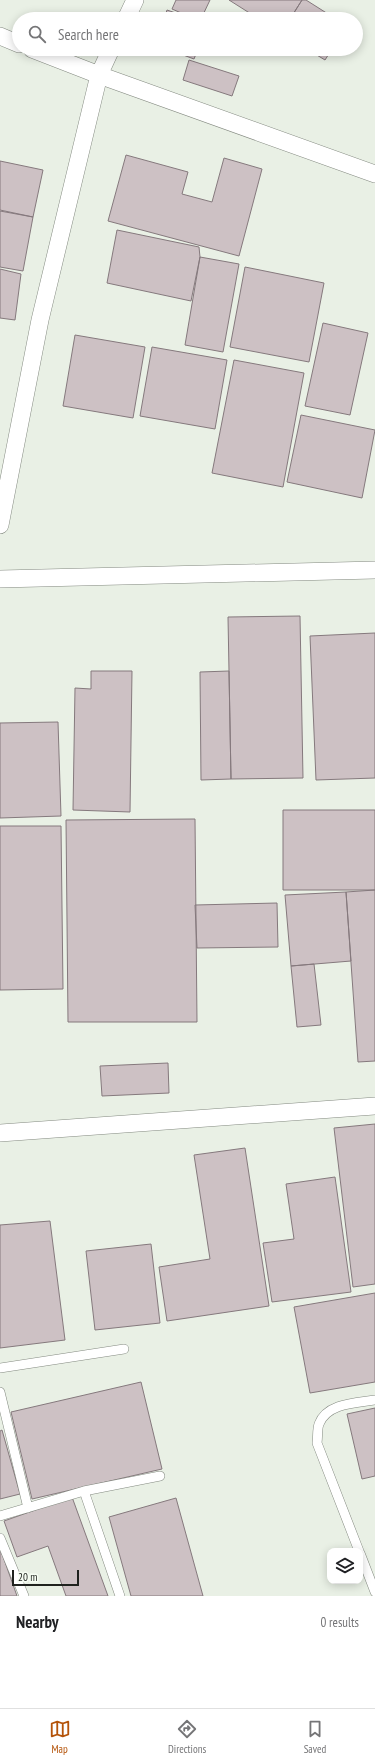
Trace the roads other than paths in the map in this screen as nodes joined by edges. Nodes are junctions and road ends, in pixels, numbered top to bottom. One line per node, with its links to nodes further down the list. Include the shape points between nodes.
1 (135, 0): 2 (street)
2 (129, 12)
3 (0, 36): 4 (street)
4 (12, 41)
5 (50, 56): 7 (street)
6 (108, 56): 7 (street)
7 (99, 75): 8 (street); 9 (street, via 40,320)
8 (375, 174)
9 (0, 525)
10 (375, 570): 11 (street)
11 (0, 579)
12 (375, 1106): 13 (street)
13 (0, 1133)
14 (124, 1349): 15 (lane)
15 (0, 1368)
16 (0, 1392): 20 (lane)
17 (375, 1400): 23 (lane, via 335,1408 324,1415 318,1425 317,1443)
18 (160, 1476): 19 (lane)
19 (84, 1491): 20 (lane); 27 (lane)
20 (28, 1508): 21 (lane)
21 (0, 1516)
22 (0, 1538): 26 (lane)
23 (358, 1548)
24 (363, 1560): 25 (lane)
25 (375, 1592)
26 (24, 1596)
27 (120, 1596)

